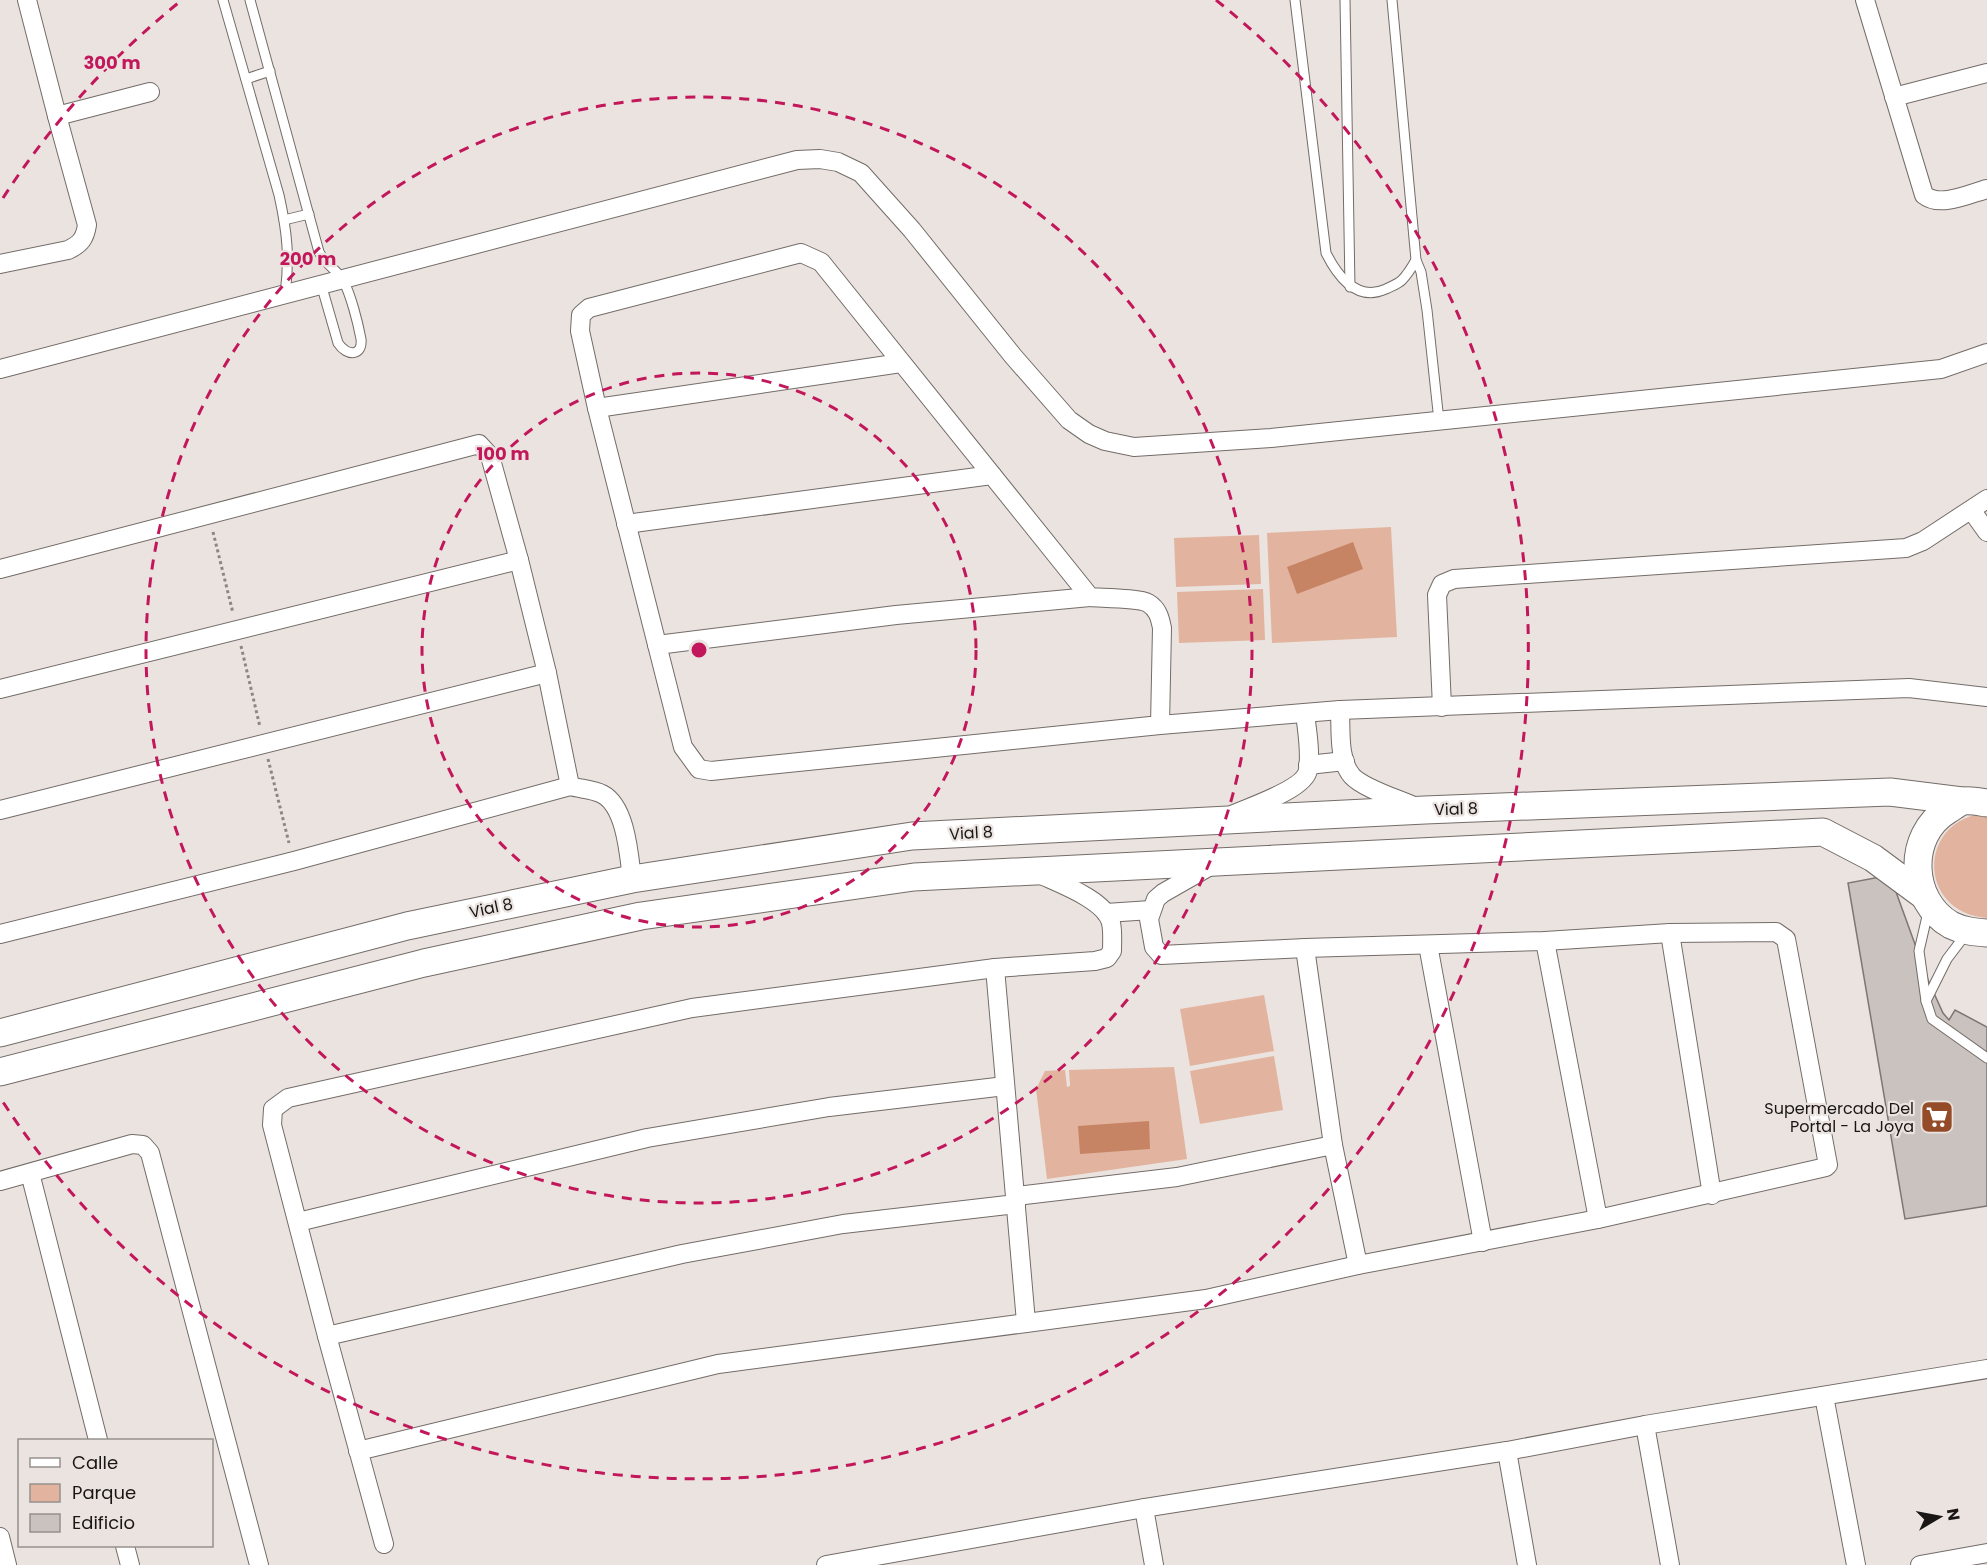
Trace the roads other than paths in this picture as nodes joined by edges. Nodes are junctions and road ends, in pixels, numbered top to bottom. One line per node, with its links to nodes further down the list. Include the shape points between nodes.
1 (27, 0): 13 (street)
2 (223, 0): 10 (lane)
3 (250, 0): 8 (lane)
4 (1295, 0): 21 (lane, via 1326,253)
5 (1345, 0): 21 (lane)
6 (1392, 0): 17 (lane)
7 (1865, 0): 12 (street)
8 (270, 71): 10 (lane); 15 (lane)
9 (1987, 73): 12 (street)
10 (246, 79): 16 (lane)
11 (150, 92): 13 (street)
12 (1894, 97): 14 (street, via 1924,195 1938,201)
13 (57, 117): 18 (street, via 87,225 85,238 68,250)
14 (1987, 189)
15 (309, 214): 16 (lane); 19 (lane, via 324,262)
16 (284, 220): 22 (lane, via 289,267)
17 (1416, 260): 21 (lane, via 1401,282 1380,291 1362,293); 27 (lane, via 1427,310)
18 (0, 264)
19 (343, 279): 20 (street); 20 (lane, via 361,342 356,352 343,351 338,343); 27 (street, via 798,160 820,159 861,173 1069,420 1105,441 1134,447 1168,446)
20 (321, 284): 22 (street)
21 (1350, 287)
22 (285, 294): 25 (street)
23 (1987, 353): 27 (street, via 1941,369)
24 (901, 363): 26 (street); 26 (street, via 821,262 801,253 589,308 581,315 580,331); 28 (street)
25 (0, 369)
26 (597, 408): 31 (street)
27 (1439, 421)
28 (992, 475): 31 (street); 35 (street)
29 (1987, 499): 30 (street)
30 (1971, 511): 32 (street); 40 (street, via 1923,542 1906,548 1454,579 1442,584 1437,595)
31 (626, 524): 36 (street)
32 (1987, 532)
33 (519, 560): 34 (street, via 490,456 479,444); 37 (street); 38 (street)
34 (0, 569)
35 (1090, 597): 36 (street, via 896,615); 43 (street, via 1146,602 1155,608 1162,628)
36 (657, 645): 43 (street, via 683,747 699,769 711,771)
37 (547, 673): 46 (street); 48 (street)
38 (0, 688)
39 (1987, 697): 40 (street, via 1909,688)
40 (1442, 708): 41 (street)
41 (1340, 710): 42 (street); 44 (street)
42 (1305, 713): 43 (street); 45 (street)
43 (1160, 725)
44 (1345, 761): 45 (street); 49 (street, via 1360,783)
45 (1308, 765): 50 (street, via 1304,780 1295,787)
46 (570, 786): 53 (street, via 604,795 614,806 622,821); 59 (street, via 294,861)
47 (1975, 802): 49 (main road, Vial 8, via 1890,792); 54 (main road, via 1938,816 1922,839 1916,867)
48 (0, 810)
49 (1425, 810): 50 (main road, Vial 8)
50 (1221, 820): 53 (main road, Vial 8, via 912,836)
51 (1220, 860): 52 (main road); 54 (main road, via 1823,832 1873,858); 55 (street, via 1163,893)
52 (1032, 871): 56 (street, via 1085,896); 67 (main road, via 914,877 641,916 424,963)
53 (632, 879): 65 (main road, Vial 8, via 407,926)
54 (1927, 900): 57 (main road, via 1936,914 1951,925); 64 (lane, via 1919,951)
55 (1151, 910): 56 (street); 62 (street, via 1150,936 1161,955)
56 (1106, 913): 63 (street, via 1111,922 1112,951 1107,958)
57 (1978, 932): 64 (lane, via 1947,959)
58 (1670, 933): 60 (street); 72 (street); 72 (street, via 1776,932 1786,939 1829,1161 1826,1167)
59 (0, 934)
60 (1545, 941): 61 (street); 74 (street)
61 (1428, 945): 62 (street); 76 (street)
62 (1305, 948): 69 (street)
63 (995, 968): 68 (street); 75 (street, via 692,1008 288,1098 273,1109 272,1125)
64 (1926, 1001): 66 (lane, via 1932,1019)
65 (4, 1031)
66 (1987, 1058)
67 (0, 1072)
68 (1005, 1086): 73 (street); 75 (street, via 829,1107 648,1138)
69 (1333, 1145): 73 (street, via 1214,1171); 77 (street)
70 (30, 1173): 71 (street); 83 (street); 93 (street, via 132,1144 143,1145 150,1153)
71 (0, 1181)
72 (1712, 1195): 74 (street)
73 (1016, 1200): 78 (street); 79 (street, via 843,1224 682,1254)
74 (1598, 1219): 76 (street)
75 (298, 1222): 79 (street)
76 (1483, 1242): 77 (street)
77 (1358, 1265): 78 (street, via 1206,1299)
78 (1026, 1322): 85 (street, via 718,1364)
79 (327, 1336): 85 (street)
80 (1987, 1369): 81 (street)
81 (1824, 1396): 82 (street); 98 (street)
82 (1645, 1425): 84 (street); 97 (street)
83 (98, 1439)
84 (1507, 1450): 86 (street); 96 (street)
85 (358, 1451): 88 (street)
86 (1144, 1508): 94 (street); 95 (street)
87 (0, 1537): 91 (street)
88 (384, 1544)
89 (126, 1547): 92 (street)
90 (1987, 1553): 99 (street)
91 (7, 1565)
92 (130, 1565)
93 (259, 1565)
94 (826, 1565)
95 (1154, 1565)
96 (1527, 1565)
97 (1671, 1565)
98 (1856, 1565)
99 (1920, 1565)

